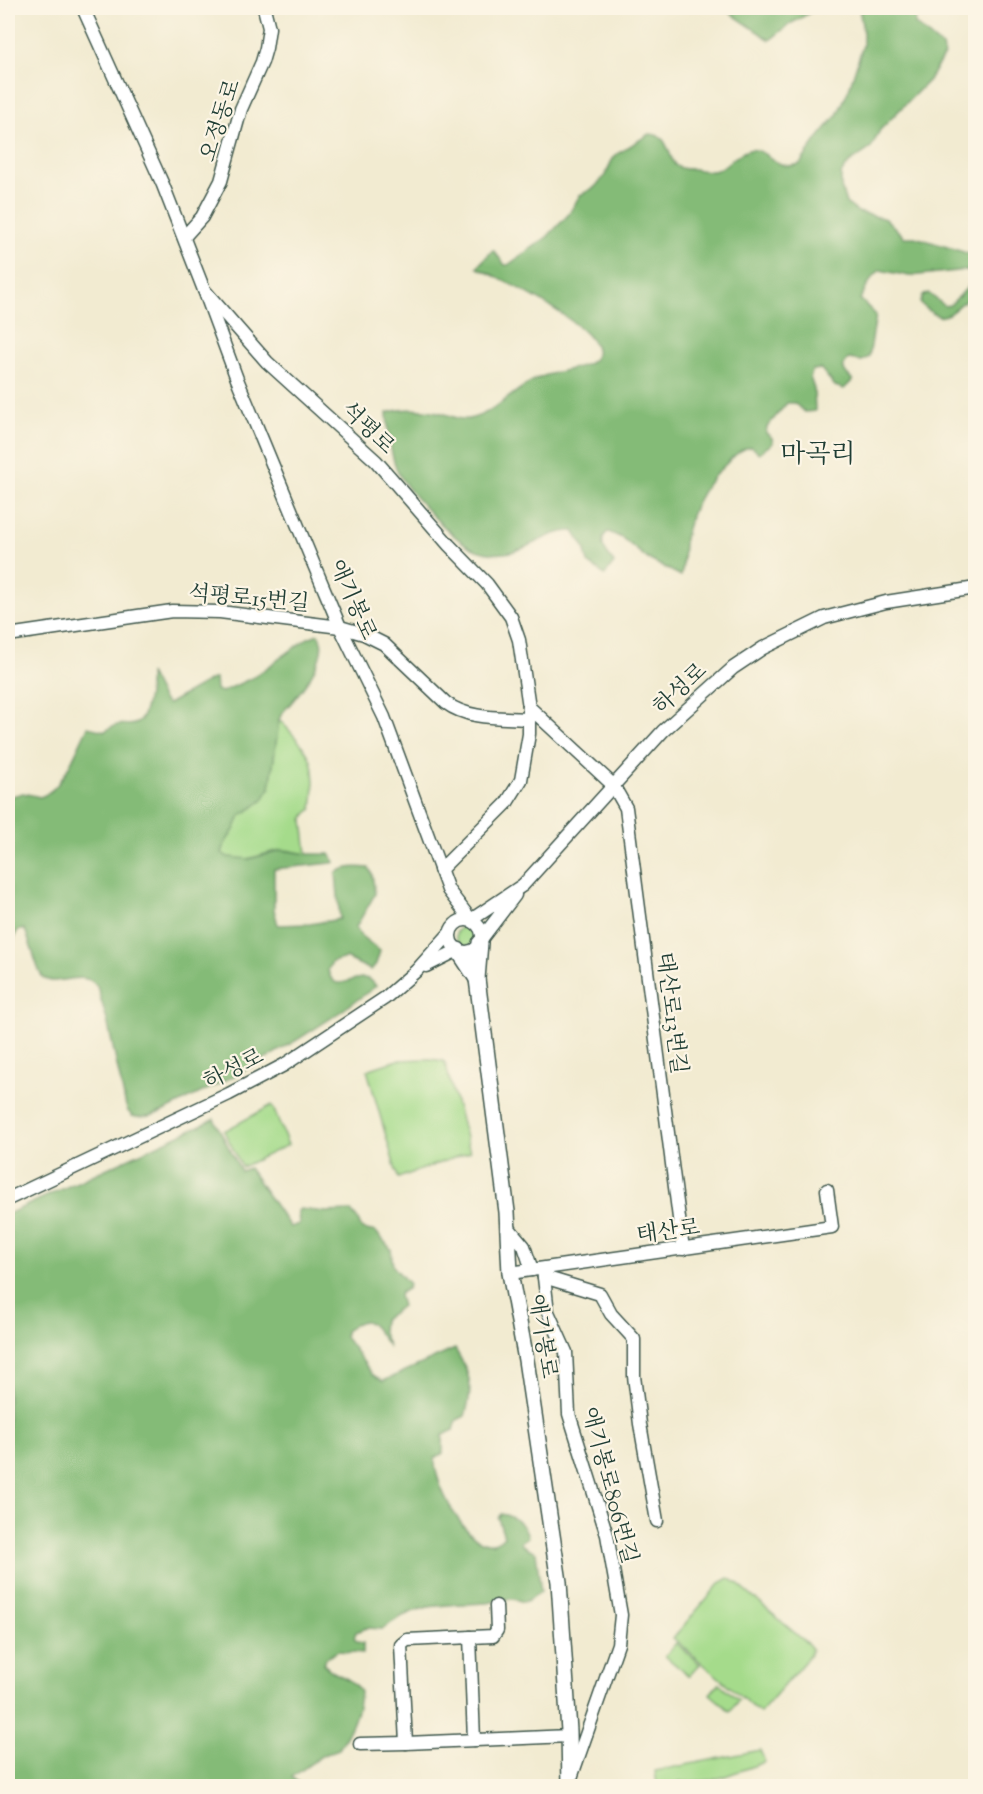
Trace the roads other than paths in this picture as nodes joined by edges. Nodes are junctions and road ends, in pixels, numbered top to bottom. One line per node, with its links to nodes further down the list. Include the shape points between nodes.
1 (83, 8): 3 (street, 석평로)
2 (264, 8): 3 (street, 오정동로, via 269,28 266,48 241,109 221,181 202,217)
3 (184, 237): 4 (street, 석평로)
4 (204, 290): 6 (street, 애기봉로, via 239,385); 8 (street, 석평로, via 267,362 376,461 501,601 519,640)
5 (975, 588): 9 (street, 하성로, via 847,611 763,648 716,681)
6 (340, 627): 7 (street, 석평로15번길, via 220,612 172,611); 8 (street, 석평로15번길, via 384,644 456,710 470,715); 10 (street, 애기봉로, via 384,717)
7 (8, 635)
8 (529, 713): 9 (street); 10 (street, 석평로, via 524,765 515,791)
9 (613, 785): 11 (street, 하성로); 22 (street, 태산로13번길, via 626,808)
10 (440, 870): 12 (street, 애기봉로)
11 (523, 885): 13 (street, 하성로); 15 (street)
12 (448, 890): 13 (street, 애기봉로); 14 (street)
13 (471, 920): 14 (street, via 460,921); 15 (street, via 479,927)
14 (451, 930): 16 (street, via 451,943); 17 (street, 하성로)
15 (481, 941): 16 (street, via 472,950); 18 (main road, 애기봉로)
16 (458, 950): 17 (street); 18 (main road)
17 (416, 971): 20 (street, 하성로, via 360,1016 284,1065)
18 (477, 979): 21 (main road, 애기봉로)
19 (827, 1190): 22 (street, 태산로, via 832,1227)
20 (8, 1199)
21 (508, 1227): 23 (street, 애기봉로806번길); 24 (main road, 애기봉로)
22 (683, 1250): 23 (street, 태산로)
23 (540, 1272): 24 (street, 태산로); 25 (street, 태산로); 33 (street, 애기봉로806번길, via 548,1312 566,1352 569,1414 607,1535 621,1615 618,1644)
24 (510, 1273): 29 (main road, 애기봉로, via 559,1582)
25 (600, 1294): 26 (street, 애기봉로806번길, via 611,1314 634,1339 634,1376)
26 (657, 1521)
27 (496, 1606): 28 (street, via 496,1633)
28 (470, 1638): 30 (street); 31 (street, via 407,1640 401,1645)
29 (569, 1736): 30 (street); 33 (main road, 애기봉로)
30 (474, 1740): 31 (street)
31 (405, 1743): 32 (street)
32 (360, 1744)
33 (570, 1783)

